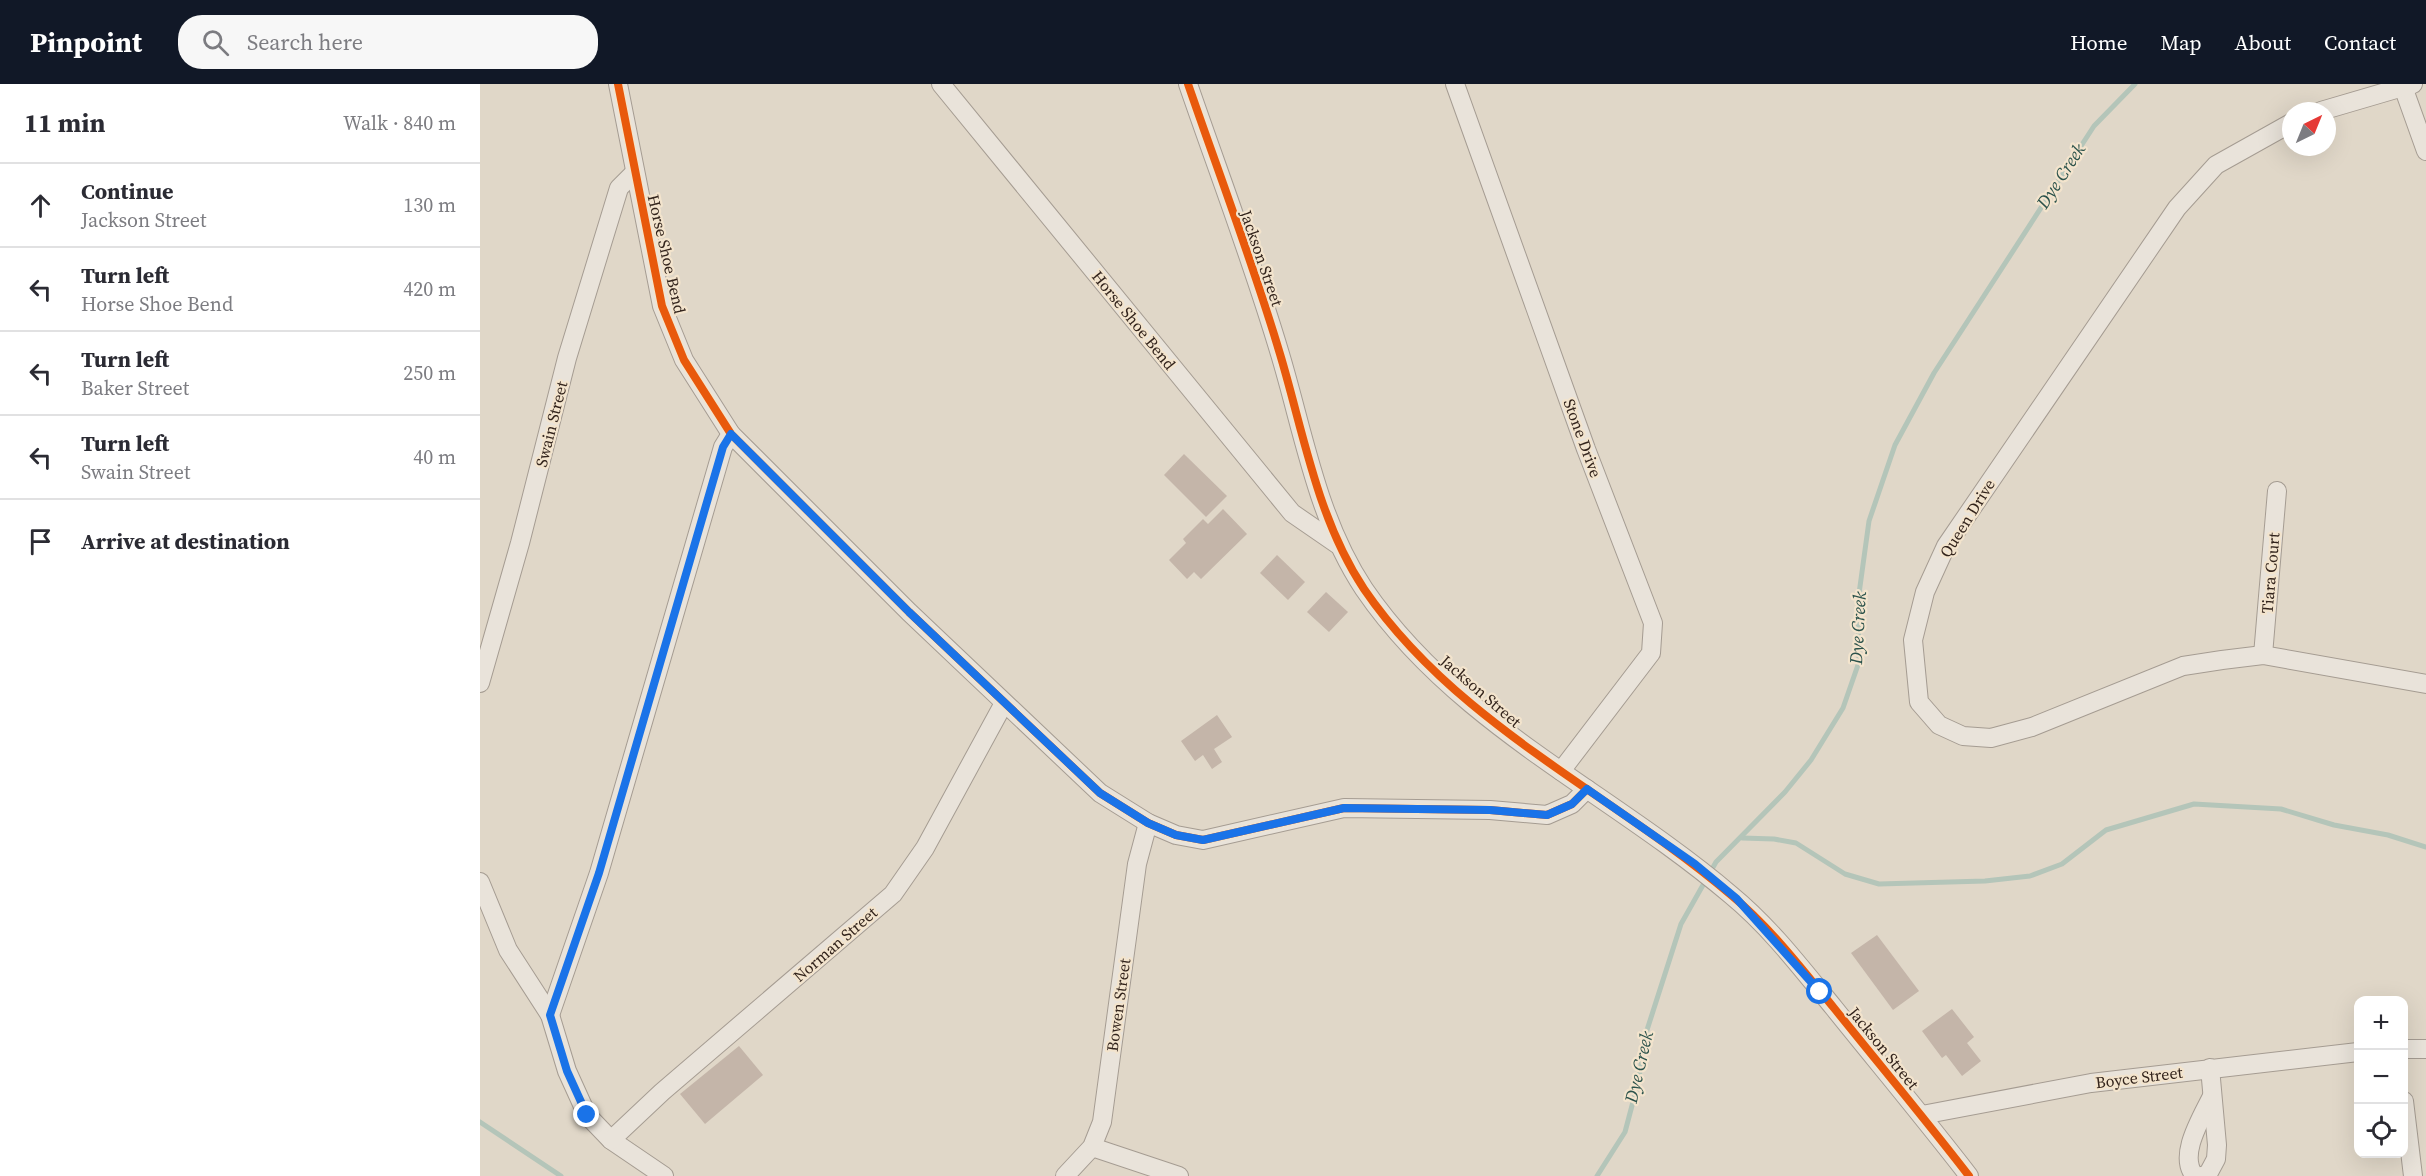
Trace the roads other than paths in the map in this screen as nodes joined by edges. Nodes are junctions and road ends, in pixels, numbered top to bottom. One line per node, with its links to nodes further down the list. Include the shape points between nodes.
1 (618, 84): 9 (street, Horse Shoe Bend)
2 (941, 84): 12 (street, Horse Shoe Bend, via 1292,513)
3 (1188, 84): 12 (street, Jackson Street, via 1280,353 1321,501)
4 (1455, 84): 17 (street, Stone Drive, via 1653,623 1651,653)
5 (2406, 85): 6 (street); 8 (street)
6 (2336, 106)
7 (2282, 128): 13 (street, Queen Drive, via 2216,165 2177,208 1946,546 1926,592 1912,640 1919,702 1939,725 1963,736 1991,738 2032,727 2183,666)
8 (2426, 152)
9 (635, 172): 10 (street, Horse Shoe Bend, via 662,306 684,360); 14 (street, Swain Street, via 619,188 567,358)
10 (731, 434): 16 (street, Horse Shoe Bend); 21 (street, via 723,447 599,873)
11 (2277, 491): 13 (street, Tiara Court)
12 (1337, 544): 17 (street, Jackson Street, via 1396,629 1446,682)
13 (2263, 655): 15 (street, Queen Drive)
14 (480, 683)
15 (2426, 684)
16 (1004, 703): 19 (street, Horse Shoe Bend, via 1100,793); 29 (street, Norman Street, via 925,848 893,894)
17 (1561, 771): 18 (street, Jackson Street)
18 (1587, 789): 19 (street, Horse Shoe Bend, via 1572,804 1547,815 1490,810 1344,808 1203,840 1176,835); 28 (street, Jackson Street, via 1695,864 1736,898)
19 (1148, 823): 30 (street, Bowen Street, via 1137,864 1102,1122)
20 (480, 882): 21 (street, via 508,950)
21 (550, 1015): 29 (street, via 567,1071 587,1115)
22 (2426, 1048): 23 (street)
23 (2408, 1049)
24 (2354, 1052): 25 (street, Boyce Street)
25 (2210, 1068): 26 (street); 28 (street, Boyce Street, via 2091,1083)
26 (2212, 1095): 35 (street, via 2187,1155 2189,1169); 36 (street, via 2216,1159 2208,1174)
27 (2403, 1104): 37 (street)
28 (1922, 1115): 34 (street, Jackson Street)
29 (611, 1140): 31 (street)
30 (1092, 1147): 32 (street, Bowen Street); 33 (street)
31 (664, 1176)
32 (1065, 1176)
33 (1179, 1176)
34 (1969, 1176)
35 (2195, 1176)
36 (2202, 1176)
37 (2413, 1176)

